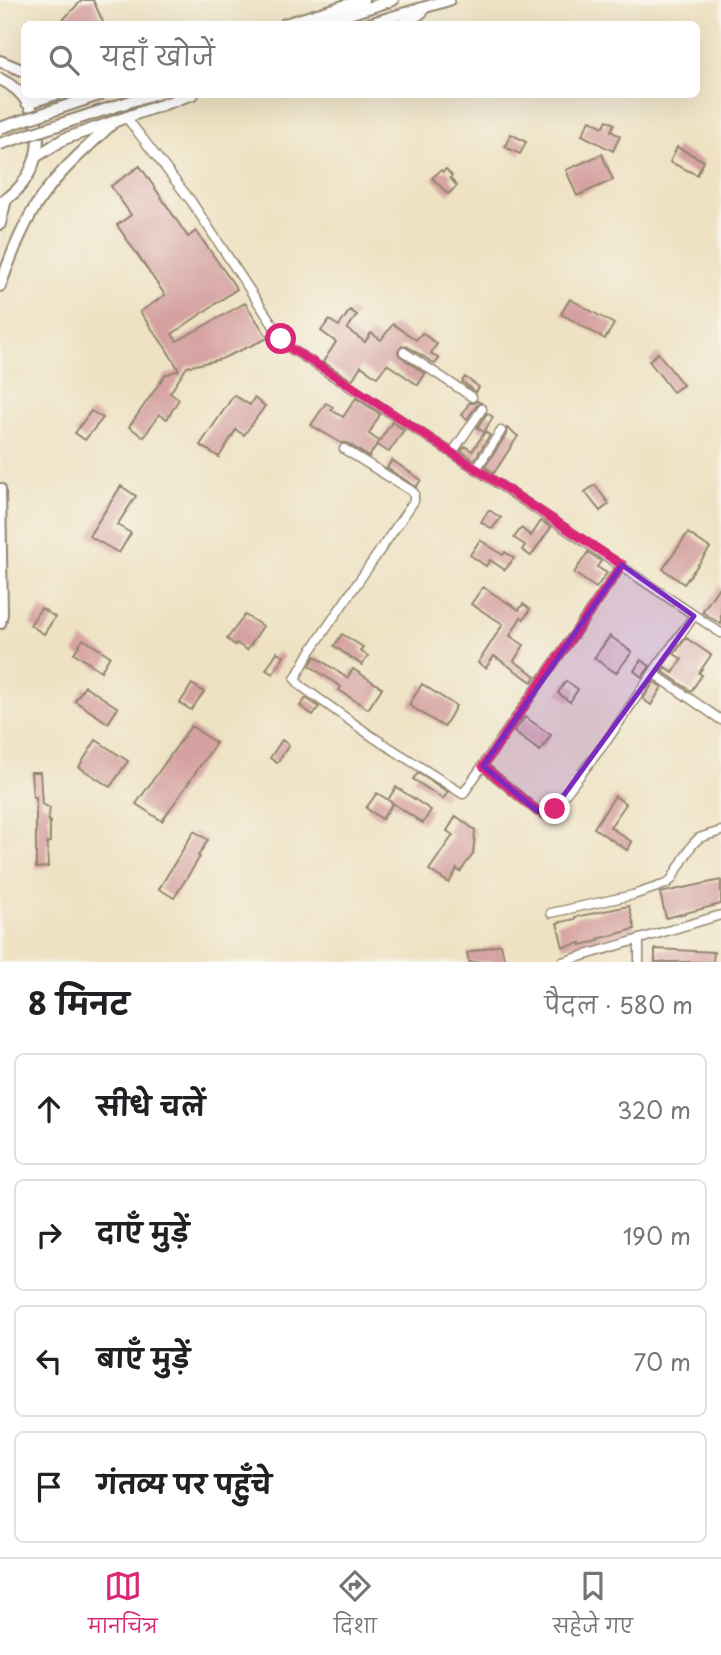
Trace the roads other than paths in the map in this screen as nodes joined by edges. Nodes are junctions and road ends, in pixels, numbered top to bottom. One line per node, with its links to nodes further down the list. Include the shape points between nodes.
1 (363, 0): 5 (main road)
2 (393, 0): 6 (main road)
3 (449, 0): 4 (main road)
4 (402, 19)
5 (295, 21)
6 (326, 21)
7 (0, 61): 8 (main road)
8 (21, 70)
9 (0, 79): 10 (main road)
10 (21, 96)
11 (23, 98): 16 (main road)
12 (44, 98): 16 (main road)
13 (90, 98): 18 (main road, bridge)
14 (141, 98): 19 (main road, bridge)
15 (181, 98): 17 (main road)
16 (27, 103): 20 (main road, via 36,122)
17 (121, 119): 20 (main road, via 64,139); 23 (main road, via 45,192 23,229); 29 (street, via 191,201 281,339)
18 (0, 128)
19 (0, 144)
20 (37, 156): 21 (main road, via 22,186)
21 (3, 201): 22 (main road)
22 (0, 223)
23 (0, 286)
24 (404, 352): 25 (street)
25 (472, 397)
26 (482, 409): 29 (street)
27 (501, 430): 30 (street)
28 (344, 449): 38 (street, via 410,490 414,501 304,661 296,682 463,794)
29 (452, 453): 30 (street)
30 (476, 469): 32 (street)
31 (0, 489): 34 (main road)
32 (622, 565): 33 (street); 38 (street)
33 (694, 616): 35 (street); 36 (street)
34 (0, 623)
35 (721, 633)
36 (653, 673): 37 (street); 38 (street, via 551,813 537,811)
37 (721, 720)
38 (483, 766)
39 (721, 831): 40 (street, via 699,838 666,884)
40 (551, 912)
41 (721, 915): 42 (street)
42 (639, 939): 43 (street); 44 (street)
43 (562, 962)
44 (639, 962)

